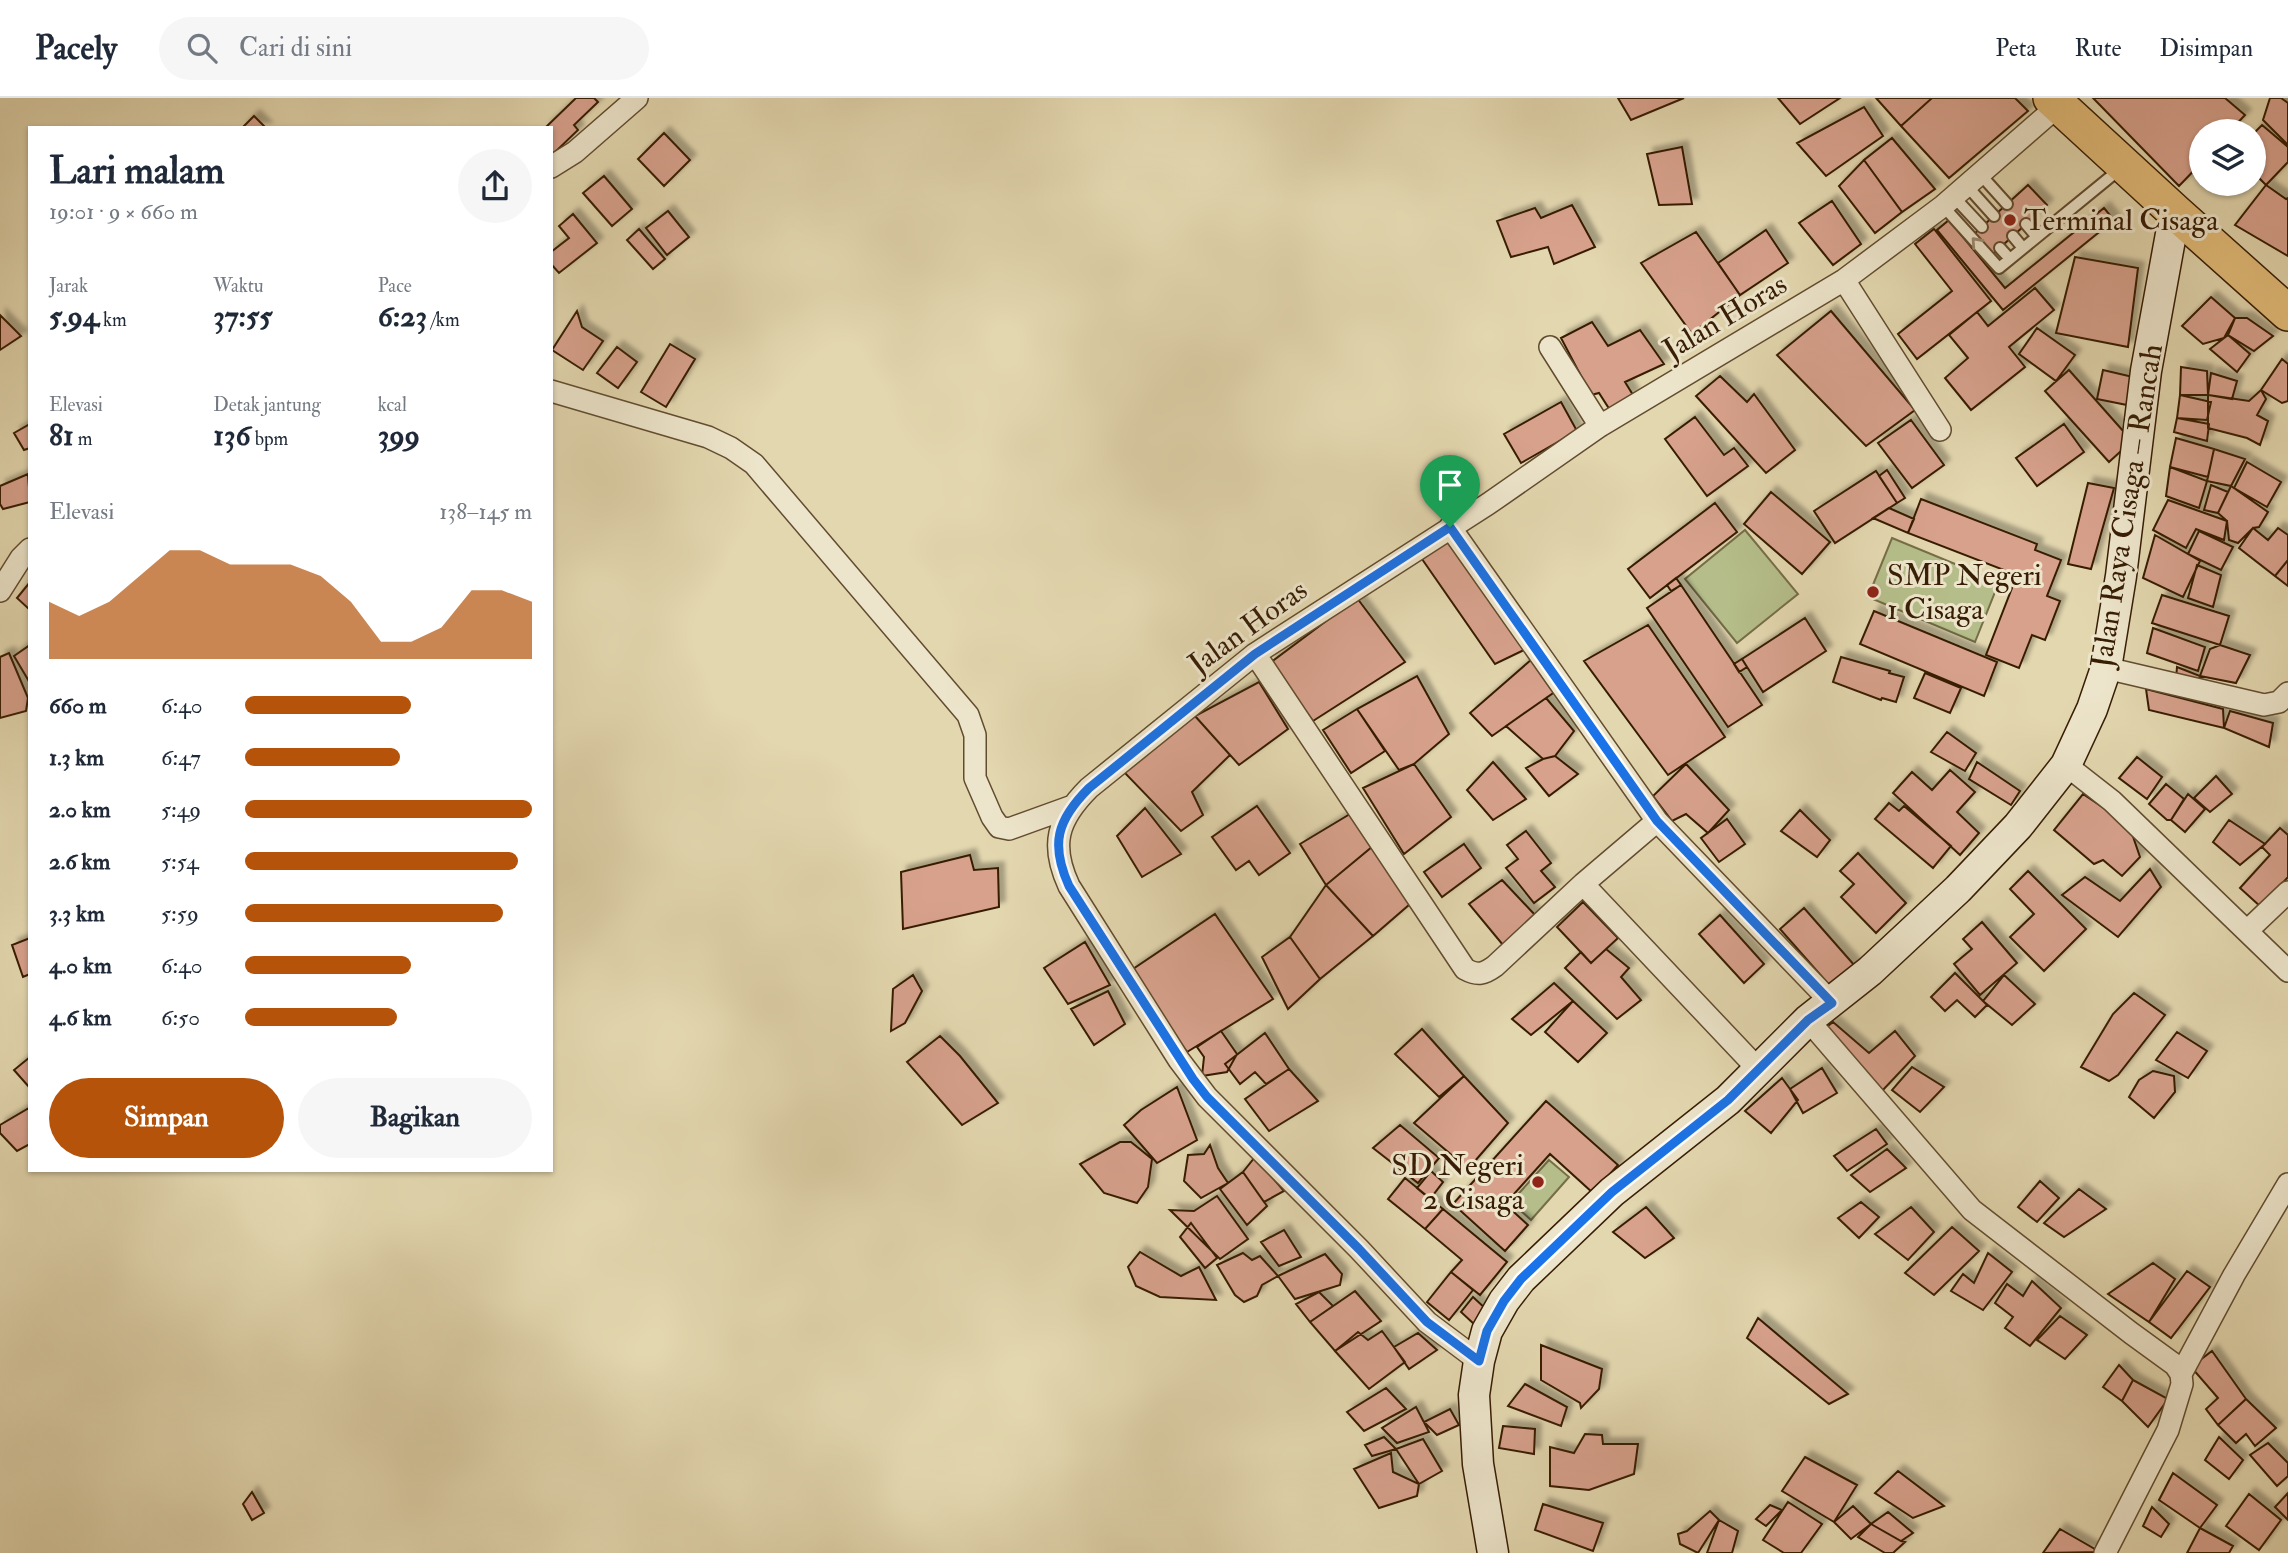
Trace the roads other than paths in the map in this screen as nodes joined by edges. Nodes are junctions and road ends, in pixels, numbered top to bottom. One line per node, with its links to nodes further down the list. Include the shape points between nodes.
1 (637, 98): 3 (street)
2 (2055, 102): 4 (highway); 5 (street, Jalan Horas)
3 (553, 166)
4 (2124, 166): 7 (highway); 12 (lane)
5 (1961, 191): 6 (lane); 8 (lane); 10 (lane); 15 (lane, one-way to 5, via 1999,268); 16 (street, Jalan Horas)
6 (2007, 204)
7 (2175, 212): 17 (highway); 26 (main road, Jalan Raya Cisaga – Rancah, via 2146,370)
8 (1994, 216)
9 (2026, 224): 12 (lane)
10 (1982, 227)
11 (2013, 236): 14 (lane)
12 (2037, 237): 14 (lane)
13 (2000, 248): 15 (lane)
14 (2023, 248): 15 (lane)
15 (2010, 259)
16 (1844, 280): 20 (street, Jalan Horas); 21 (street)
17 (2288, 313)
18 (1549, 347): 20 (street)
19 (553, 392): 29 (street, via 708,437 754,464 968,715 975,735 975,778 999,827 1009,829)
20 (1600, 426): 22 (street, Jalan Horas)
21 (1940, 430)
22 (1450, 527): 25 (street, Jalan Horas); 30 (street)
23 (28, 552): 24 (street)
24 (0, 591)
25 (1255, 654): 29 (street, Jalan Horas); 31 (street, via 1465,969 1485,974)
26 (2106, 668): 27 (street, via 2264,705 2279,702); 28 (main road, Jalan Raya Cisaga – Rancah)
27 (2288, 693)
28 (2066, 765): 33 (street, via 2112,801); 35 (main road, Jalan Raya Cisaga – Rancah, via 2018,826 1958,889)
29 (1070, 807): 39 (street, Jalan Horas, via 1057,850 1069,886 1193,1079 1427,1322)
30 (1657, 821): 31 (street); 35 (street)
31 (1583, 884): 37 (street)
32 (2288, 892): 33 (street)
33 (2247, 931): 34 (street)
34 (2288, 971)
35 (1832, 1003): 36 (main road, Jalan Raya Cisaga – Rancah)
36 (1808, 1020): 37 (main road, Jalan Raya Cisaga – Rancah); 40 (street, via 1972,1210 2175,1365)
37 (1758, 1069): 39 (main road, Jalan Raya Cisaga – Rancah, via 1728,1100 1612,1192 1521,1279 1487,1331)
38 (2288, 1184): 40 (street)
39 (1479, 1361): 41 (main road, Jalan Raya Cisaga – Rancah, via 1474,1395 1478,1464)
40 (2180, 1374): 42 (street, via 2182,1384 2168,1430)
41 (1493, 1553)
42 (2105, 1553)

